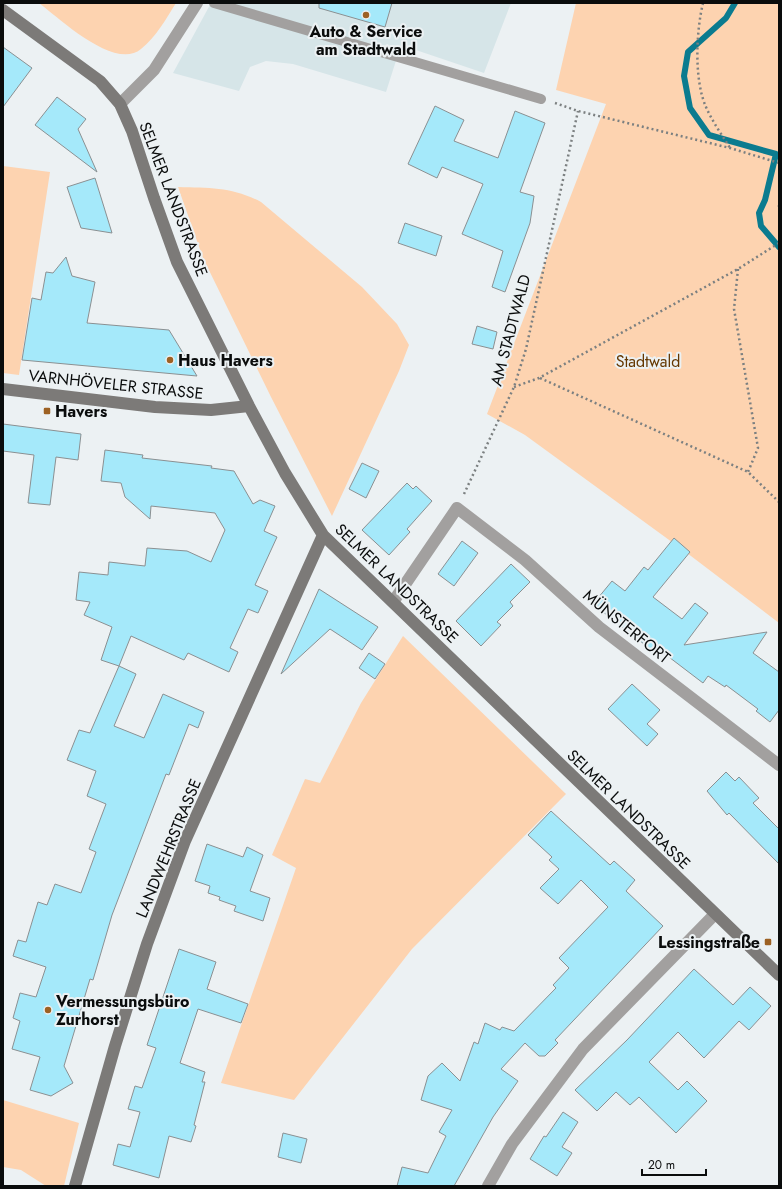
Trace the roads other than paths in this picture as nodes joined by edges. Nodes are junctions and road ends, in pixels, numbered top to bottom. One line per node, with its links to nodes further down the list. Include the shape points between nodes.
1 (197, 3): 5 (street, via 154,70)
2 (214, 3): 4 (lane)
3 (3, 10): 5 (main road, SELMER LANDSTRASSE, via 100,81)
4 (541, 99)
5 (120, 104): 7 (main road, SELMER LANDSTRASSE, via 132,131 177,262)
6 (3, 389): 7 (main road, VARNHÖVELER STRASSE, via 155,407 210,410)
7 (249, 406): 8 (main road, SELMER LANDSTRASSE)
8 (323, 535): 9 (main road, SELMER LANDSTRASSE); 13 (main road, LANDWEHRSTRASSE, via 185,841 147,944)
9 (393, 602): 10 (street, MÜNSTERFORT, via 458,508 525,560 599,627); 11 (main road, SELMER LANDSTRASSE)
10 (779, 766)
11 (715, 914): 12 (main road, SELMER LANDSTRASSE); 14 (street, via 583,1049 512,1144)
12 (779, 975)
13 (76, 1186)
14 (488, 1186)

